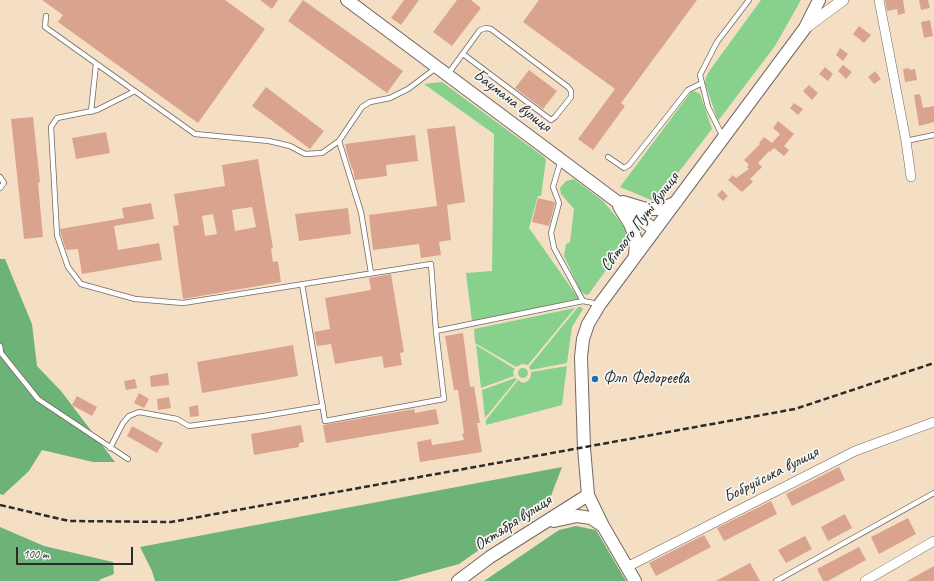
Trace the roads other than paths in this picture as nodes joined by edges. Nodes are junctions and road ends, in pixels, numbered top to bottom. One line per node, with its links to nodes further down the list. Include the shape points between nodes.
1 (347, 0): 10 (main road, Баумана вулиця)
2 (749, 0): 12 (lane, via 717,42 700,75)
3 (819, 0): 7 (main road, Світлого Путі вулиця)
4 (843, 0): 7 (street)
5 (879, 0): 18 (street)
6 (46, 16): 9 (lane, via 44,27)
7 (805, 28): 16 (main road, Світлого Путі вулиця)
8 (463, 54): 8 (lane, via 480,30 491,29 568,88 571,97 551,120); 11 (lane)
9 (96, 64): 13 (lane); 14 (lane)
10 (437, 66): 11 (main road, Баумана вулиця); 17 (lane, via 408,89 362,107)
11 (448, 74): 20 (main road, Баумана вулиця)
12 (702, 83): 16 (lane, via 708,107); 19 (lane, via 688,90 629,165 624,168)
13 (135, 91): 14 (lane); 17 (lane, via 195,134 269,141 290,146 305,154 322,153)
14 (91, 112): 29 (lane, via 58,118 51,127 57,235 68,267 81,284 135,300 183,303)
15 (934, 135): 18 (lane)
16 (724, 138): 25 (main road, Світлого Путі вулиця)
17 (339, 141): 28 (lane, via 361,212)
18 (906, 141): 22 (street)
19 (608, 157)
20 (561, 159): 24 (main road, Баумана вулиця); 30 (lane, via 553,187 559,203 552,233 554,248)
21 (0, 177): 23 (lane, via 4,183)
22 (911, 177)
23 (0, 188)
24 (616, 200): 25 (main road, via 646,209 662,208); 26 (main road, Баумана вулиця); 27 (main road, via 636,240)
25 (677, 201): 26 (main road, Світлого Путі вулиця)
26 (656, 230): 27 (main road, Світлого Путі вулиця)
27 (635, 256): 31 (main road, Світлого Путі вулиця)
28 (371, 273): 29 (lane); 32 (lane, via 431,264)
29 (302, 284): 34 (lane)
30 (583, 301): 31 (lane); 32 (lane)
31 (600, 304): 39 (main road, Світлого Путі вулиця, via 588,324 581,357)
32 (436, 331): 34 (lane, via 444,399 325,420)
33 (0, 346): 36 (lane, via 1,353 38,399)
34 (323, 406): 36 (lane, via 189,426 177,419 139,412 129,416 123,423)
35 (934, 422): 43 (street, Бобруйська вулиця, via 855,451)
36 (110, 448): 37 (lane)
37 (128, 459)
38 (934, 493): 47 (lane)
39 (588, 495): 40 (main road); 41 (main road, Октября вулиця)
40 (603, 526): 41 (main road, via 591,518 577,516); 43 (main road)
41 (538, 527): 45 (main road, Октября вулиця)
42 (934, 541): 44 (street)
43 (627, 567): 46 (main road)
44 (868, 580)
45 (458, 581)
46 (635, 581)
47 (776, 581)

